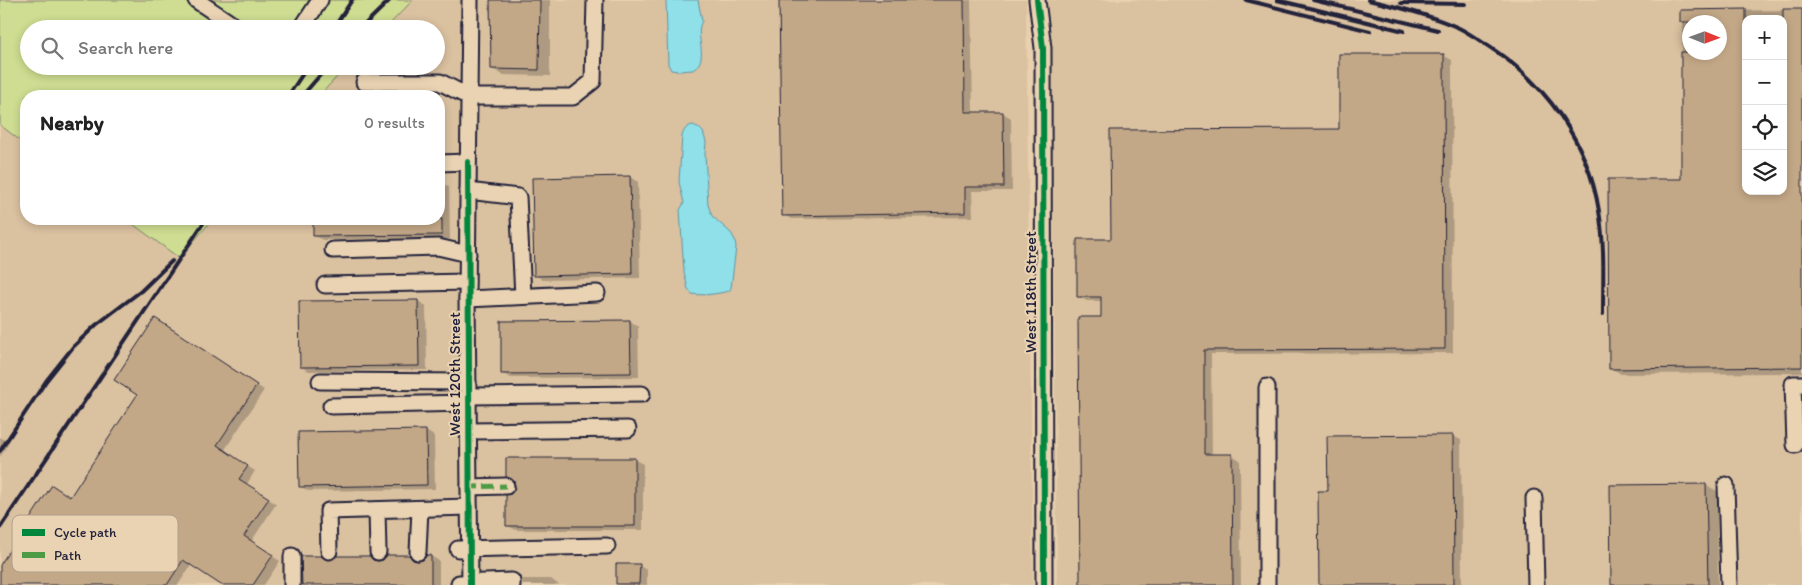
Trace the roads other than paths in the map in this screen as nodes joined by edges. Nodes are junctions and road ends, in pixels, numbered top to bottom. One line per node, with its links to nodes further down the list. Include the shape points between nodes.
1 (196, 0): 6 (street)
2 (320, 0): 7 (street)
3 (470, 0): 9 (street, West 120th Street)
4 (594, 0): 9 (street, via 593,81 573,97)
5 (1037, 0): 45 (street, West 118th Street, via 1043,48)
6 (226, 20)
7 (307, 20)
8 (364, 82): 9 (street, via 440,82)
9 (468, 96): 11 (street, West 120th Street)
10 (445, 162): 11 (street)
11 (468, 162): 12 (street, West 120th Street)
12 (473, 191): 14 (street, West 120th Street); 18 (street, via 518,198)
13 (333, 250): 14 (street, via 438,247)
14 (468, 254): 15 (street, West 120th Street)
15 (468, 282): 16 (street); 19 (street, West 120th Street)
16 (325, 285)
17 (597, 293): 18 (street)
18 (523, 296): 19 (street)
19 (467, 299): 23 (street, West 120th Street)
20 (320, 381): 23 (street)
21 (1802, 384): 28 (street, via 1793,384)
22 (1267, 387): 46 (street)
23 (468, 394): 24 (street); 25 (street); 27 (street, West 120th Street)
24 (642, 394)
25 (331, 406)
26 (628, 429): 27 (street)
27 (468, 431): 31 (street, West 120th Street)
28 (1795, 445)
29 (1726, 485): 48 (street)
30 (506, 486): 31 (street)
31 (469, 487): 33 (street, West 120th Street)
32 (1534, 498): 47 (street)
33 (469, 507): 34 (street); 37 (street, West 120th Street)
34 (420, 509): 35 (street); 40 (street)
35 (377, 510): 38 (street, via 328,511); 39 (street)
36 (607, 546): 37 (street)
37 (464, 549): 42 (street, West 120th Street)
38 (329, 551)
39 (378, 552)
40 (418, 552)
41 (292, 556): 43 (street)
42 (466, 584): 44 (street, via 512,581)
43 (292, 585)
44 (512, 585)
45 (1044, 585)
46 (1268, 585)
47 (1536, 585)
48 (1729, 585)

